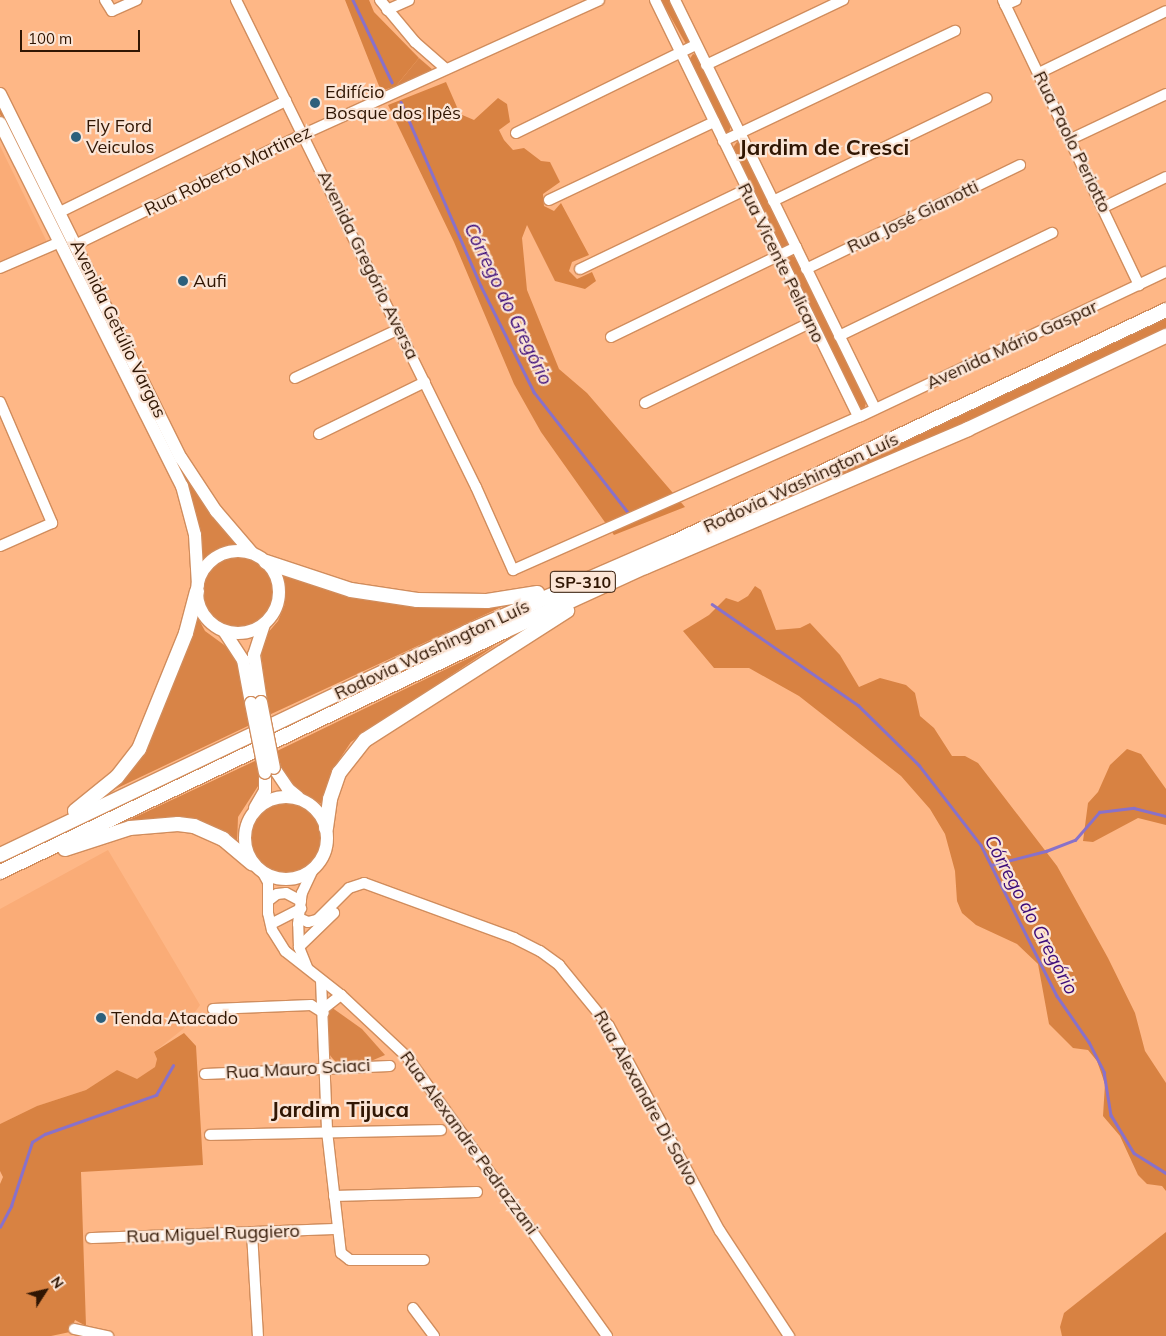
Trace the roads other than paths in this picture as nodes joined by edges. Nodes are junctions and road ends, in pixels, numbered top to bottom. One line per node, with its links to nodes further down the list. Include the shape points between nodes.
1 (105, 0): 2 (street, via 112,11)
2 (137, 0)
3 (236, 0): 23 (street, Avenida Gregório Aversa)
4 (380, 0): 12 (street)
5 (409, 0): 12 (street)
6 (598, 0): 18 (street, Rua Roberto Martinez)
7 (655, 0): 16 (street, Rua Vicente Pelicano)
8 (675, 0): 15 (street, Rua Vicente Pelicano)
9 (843, 0): 17 (street)
10 (1016, 0): 11 (street)
11 (1004, 3): 19 (street, Rua Paolo Periotto)
12 (387, 10): 18 (street, via 415,42)
13 (1166, 11): 19 (street)
14 (955, 31): 27 (street)
15 (696, 45): 16 (street); 17 (street, Rua Vicente Pelicano)
16 (680, 53): 24 (street, Rua Vicente Pelicano); 26 (street)
17 (706, 65): 27 (street, Rua Vicente Pelicano)
18 (446, 69): 28 (street, Rua Roberto Martinez)
19 (1039, 72): 29 (street, Rua Paolo Periotto)
20 (0, 94): 37 (main road, Avenida Getúlio Vargas)
21 (1166, 94): 29 (street)
22 (988, 98): 35 (street)
23 (286, 101): 28 (street, Avenida Gregório Aversa); 37 (street)
24 (714, 122): 30 (street, Rua Vicente Pelicano); 34 (street)
25 (0, 123): 39 (main road, Avenida Getúlio Vargas)
26 (516, 133)
27 (739, 133): 30 (street); 35 (street, Rua Vicente Pelicano)
28 (304, 134): 40 (street, Rua Roberto Martinez); 50 (street, Avenida Gregório Aversa)
29 (1071, 140): 36 (street, Rua Paolo Periotto)
30 (723, 142): 33 (street, Rua Vicente Pelicano)
31 (1020, 164): 45 (street, Rua José Gianotti)
32 (1166, 177): 36 (street)
33 (745, 190): 42 (street, Rua Vicente Pelicano); 44 (street)
34 (549, 200)
35 (773, 201): 41 (street, Rua Vicente Pelicano)
36 (1104, 207): 47 (street, Rua Paolo Periotto)
37 (60, 212): 40 (main road, Avenida Getúlio Vargas)
38 (1052, 233): 52 (street)
39 (60, 242): 43 (street); 66 (main road, Avenida Getúlio Vargas, via 182,486 195,535)
40 (77, 244): 62 (main road, Avenida Getúlio Vargas, via 193,480)
41 (796, 247): 42 (street); 45 (street, Rua Vicente Pelicano)
42 (777, 256): 49 (street, Rua Vicente Pelicano); 51 (street)
43 (0, 268)
44 (580, 269)
45 (806, 269): 52 (street, Rua Vicente Pelicano)
46 (1166, 272): 47 (street, Avenida Mário Gaspar)
47 (1139, 284): 58 (street, Avenida Mário Gaspar)
48 (1166, 310): 65 (highway, Rodovia Washington Luís / SP-310)
49 (810, 323): 57 (street); 59 (street, Rua Vicente Pelicano)
50 (399, 329): 54 (street); 55 (street, Avenida Gregório Aversa)
51 (612, 336)
52 (839, 336): 58 (street, Rua Vicente Pelicano)
53 (1166, 336): 64 (highway, Rodovia Washington Luís / SP-310, via 968,429)
54 (295, 378)
55 (425, 382): 59 (street, Avenida Gregório Aversa, via 513,570); 60 (street)
56 (0, 402): 61 (street, via 51,525)
57 (645, 403)
58 (874, 409): 59 (street, Avenida Mário Gaspar)
59 (858, 417)
60 (319, 434)
61 (0, 546)
62 (252, 553): 63 (main road); 66 (main road, via 224,554 207,566)
63 (266, 562): 65 (highway, via 351,590 436,602 524,597); 67 (main road, via 275,574 279,601)
64 (646, 567): 73 (highway, via 554,619 365,740 339,773 330,799); 77 (highway, Rodovia Washington Luís / SP-310)
65 (591, 579): 74 (highway, Rodovia Washington Luís / SP-310, via 476,628)
66 (197, 588): 68 (main road, via 204,615); 74 (highway, via 186,632 154,716 129,764 85,806)
67 (264, 625): 68 (main road, via 245,633); 69 (main road, via 254,655)
68 (224, 631): 69 (main road, via 243,660)
69 (256, 702): 70 (main road, bridge)
70 (270, 771): 71 (main road); 72 (main road, via 265,791)
71 (302, 800): 72 (main road, via 289,796 274,798); 73 (main road, via 313,807)
72 (252, 814): 75 (main road, via 244,833 247,854)
73 (326, 828): 76 (main road, via 326,850)
74 (0, 855)
75 (252, 863): 77 (highway, via 210,832 194,826 163,823 130,828); 78 (main road)
76 (314, 869): 78 (main road, via 289,880); 81 (street, Rua Alexandre Pedrazzani)
77 (4, 870)
78 (263, 873): 80 (street, Rua Alexandre Pedrazzani, via 268,882)
79 (368, 885): 81 (street, via 360,882 348,888 317,920); 84 (street, via 350,894 323,926); 108 (street, Rua Alexandre Di Salvo, via 514,938 540,951 576,982 610,1026 733,1254)
80 (268, 901): 81 (street, via 277,894 286,893); 82 (street, Rua Alexandre Pedrazzani)
81 (300, 909): 82 (street); 84 (street, Rua Alexandre Pedrazzani)
82 (271, 924): 83 (street, Rua Alexandre Pedrazzani)
83 (279, 942): 84 (street); 85 (street, Rua Alexandre Pedrazzani)
84 (299, 947): 85 (street, Rua Alexandre Pedrazzani)
85 (309, 970): 86 (street, Rua Alexandre Pedrazzani)
86 (322, 980): 87 (street, Rua Alexandre Pedrazzani); 89 (street)
87 (341, 995): 89 (street); 107 (street, Rua Alexandre Pedrazzani, via 408,1058)
88 (213, 1009): 89 (street, via 311,1005)
89 (324, 1011): 91 (street)
90 (390, 1066): 91 (street, Rua Mauro Sciaci)
91 (325, 1067): 92 (street, Rua Mauro Sciaci); 94 (street)
92 (205, 1074)
93 (441, 1130): 94 (street)
94 (328, 1131): 95 (street); 97 (street)
95 (210, 1135)
96 (477, 1192): 97 (street)
97 (334, 1196): 98 (street)
98 (336, 1229): 99 (street, Rua Miguel Ruggiero); 101 (street, via 341,1253 350,1260)
99 (252, 1233): 100 (street, Rua Miguel Ruggiero); 105 (street)
100 (90, 1238)
101 (424, 1260)
102 (414, 1308): 106 (street)
103 (74, 1329): 104 (street)
104 (108, 1336)
105 (258, 1336)
106 (434, 1336)
107 (607, 1336)
108 (789, 1336)

